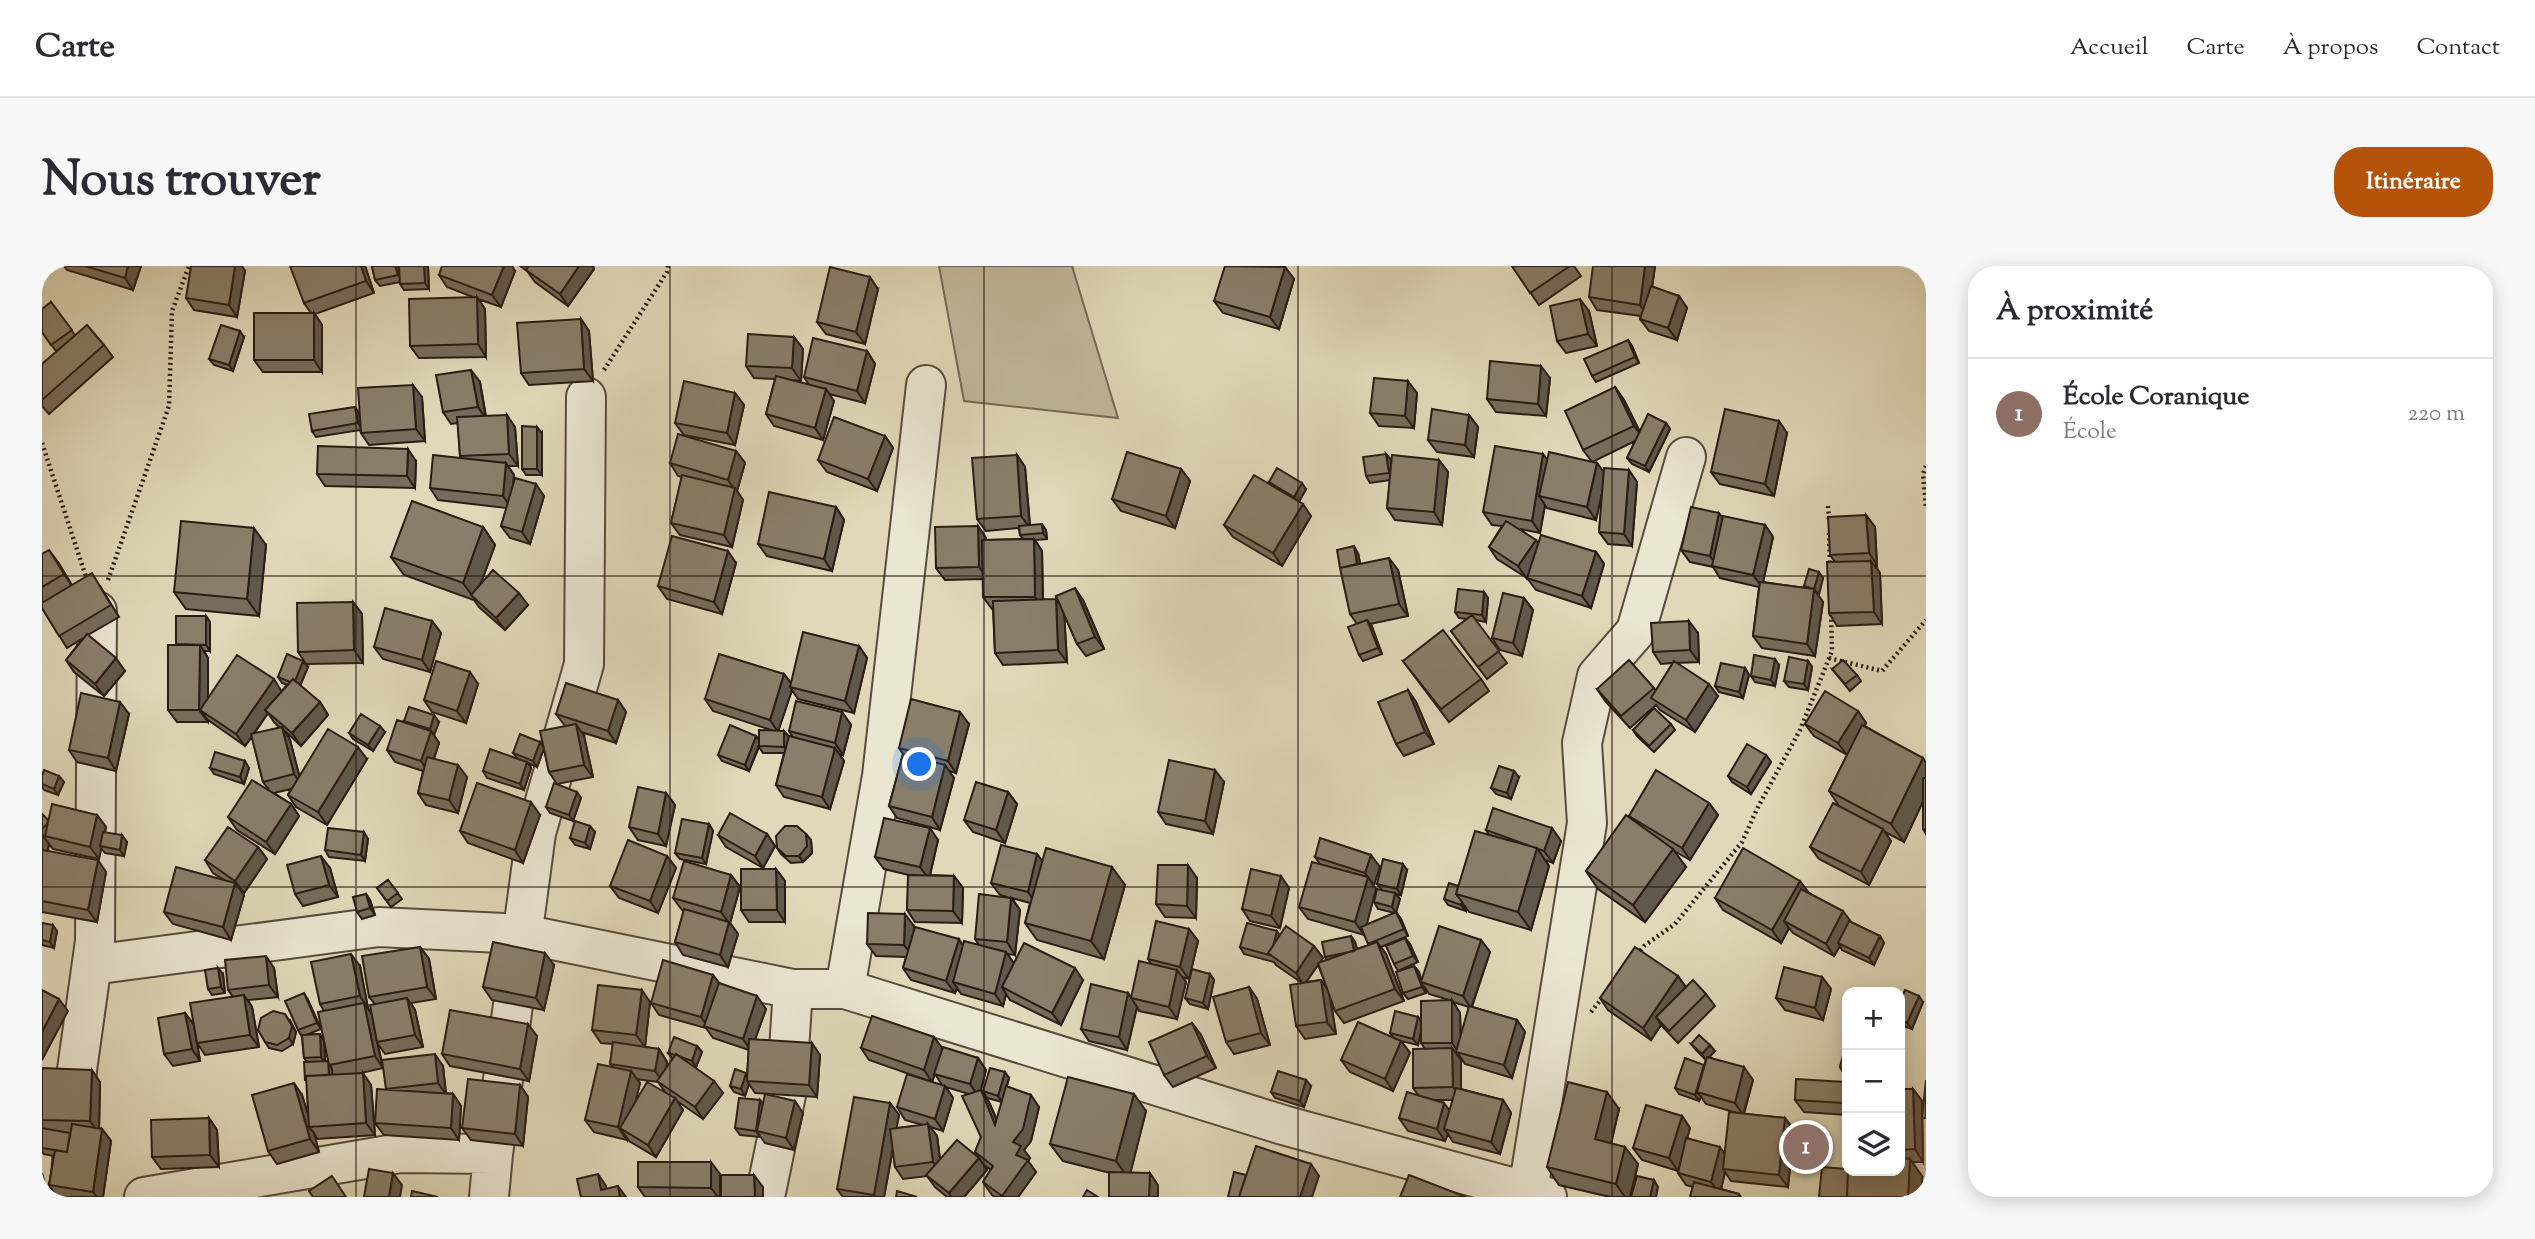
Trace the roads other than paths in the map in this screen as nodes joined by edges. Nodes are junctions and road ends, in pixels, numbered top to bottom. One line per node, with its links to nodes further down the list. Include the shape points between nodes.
1 (926, 385): 8 (street, via 882,776)
2 (586, 397): 5 (street, via 584,664 536,833)
3 (1686, 457): 10 (street, via 1636,631 1597,676 1582,743 1587,823)
4 (97, 611): 6 (street)
5 (523, 934): 6 (street, via 379,927); 7 (street); 9 (street)
6 (92, 965): 11 (street, via 78,1070)
7 (793, 989): 8 (street); 14 (street, via 786,1094)
8 (845, 989): 10 (street, via 1283,1125)
9 (492, 1154): 12 (street, via 400,1153); 13 (street)
10 (1534, 1195)
11 (70, 1197)
12 (144, 1197)
13 (489, 1197)
14 (765, 1197)

